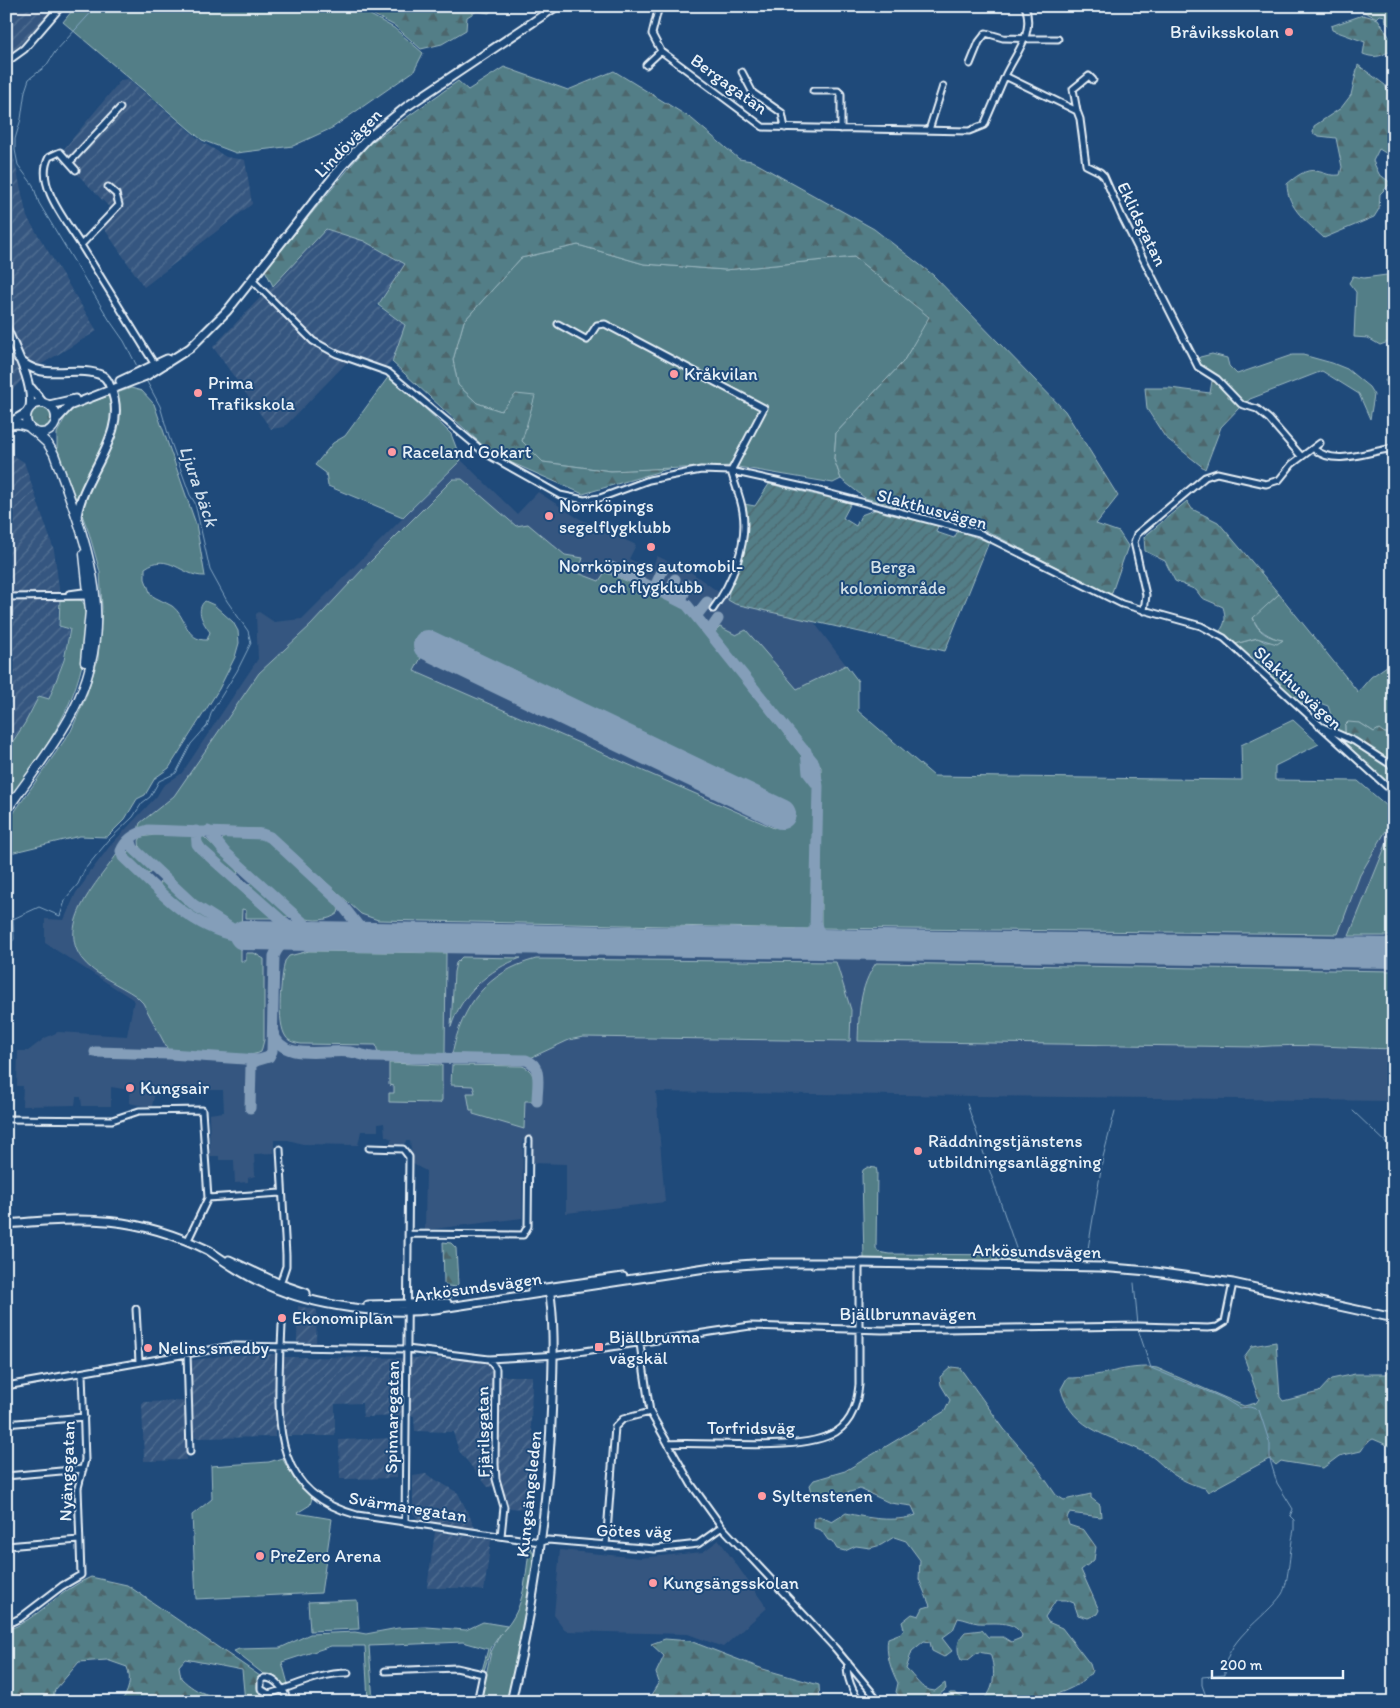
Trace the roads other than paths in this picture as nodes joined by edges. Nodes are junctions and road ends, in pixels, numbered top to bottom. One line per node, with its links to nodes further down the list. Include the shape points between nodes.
1 (61, 6): 8 (street, via 24,49)
2 (557, 6): 25 (main road, Lindövägen, via 386,121 342,166)
3 (660, 6): 7 (street, via 652,34)
4 (1026, 6): 5 (street, via 1030,23)
5 (1025, 39): 6 (street); 9 (street, via 986,33); 12 (street)
6 (1058, 39)
7 (661, 51): 10 (street); 18 (street, Bergagatan, via 763,127)
8 (6, 62)
9 (970, 64)
10 (646, 65)
11 (742, 72): 18 (street, Bergagatan, via 753,92 782,113)
12 (1005, 76): 17 (street); 20 (street, Bergagatan, via 984,125 969,131)
13 (1093, 80): 17 (street, Eklidsgatan, via 1089,76 1073,90)
14 (943, 86): 20 (street)
15 (813, 90): 19 (street, via 841,94)
16 (120, 108): 21 (street)
17 (1077, 112): 43 (street, Eklidsgatan, via 1086,165 1104,176 1198,366 1217,379 1242,404 1269,419)
18 (784, 128): 19 (street, Bergagatan)
19 (841, 129): 20 (street, Bergagatan)
20 (929, 130)
21 (70, 162): 22 (street); 24 (street, via 60,152 49,157 44,169 45,178 51,195)
22 (76, 170)
23 (108, 187): 24 (street, via 116,194 119,205)
24 (81, 246): 30 (street)
25 (252, 280): 28 (main road, Lindövägen, via 227,311); 45 (street, Slakthusvägen, via 313,341 337,354 388,372 485,453 560,495 584,500 600,498 649,480 701,470)
26 (558, 324): 45 (street, via 587,340 597,325 605,324 764,408)
27 (6, 327): 29 (main road)
28 (196, 340): 30 (main road, Lindövägen); 31 (main road, Lindövägen, via 185,352)
29 (18, 358): 32 (main road); 33 (main road, via 30,368 43,371 102,376)
30 (155, 366): 31 (main road, Lindövägen)
31 (143, 375): 33 (main road, Lindövägen)
32 (27, 382): 34 (main road); 35 (main road, via 31,395)
33 (111, 387): 34 (main road, Lindövägen, via 61,404); 36 (main road, Lindövägen, via 69,406); 47 (main road, via 116,402 115,419)
34 (46, 404): 35 (main road); 36 (main road, via 54,412)
35 (28, 410): 37 (main road); 38 (main road, via 26,423)
36 (55, 423): 38 (main road, via 46,432); 42 (main road, via 51,439)
37 (6, 425): 38 (main road, via 18,424)
38 (32, 430): 42 (main road)
39 (1320, 443): 41 (street)
40 (1393, 448): 41 (street, via 1338,457 1324,455); 44 (street)
41 (1314, 449): 43 (street)
42 (54, 454): 46 (main road)
43 (1301, 456): 51 (street, via 1279,480 1266,484 1217,474 1205,477 1137,534 1134,542 1144,581)
44 (1394, 466)
45 (731, 471): 50 (street, via 743,512 743,536 727,591); 51 (street, Slakthusvägen, via 978,533 1074,582)
46 (73, 506): 47 (main road); 48 (main road)
47 (77, 516): 48 (main road, via 90,556)
48 (92, 594): 49 (street); 55 (main road, via 95,632 88,672 72,714)
49 (6, 596)
50 (713, 609)
51 (1144, 611): 52 (street, Slakthusvägen, via 1201,626 1224,638)
52 (1317, 725): 53 (street, via 1354,741); 54 (street, Slakthusvägen)
53 (1394, 768)
54 (1394, 794)
55 (6, 811)
56 (6, 1119): 61 (street, via 112,1120 138,1111 202,1110)
57 (529, 1140): 63 (street, via 528,1226 523,1235)
58 (369, 1148): 63 (street, Spinnaregatan, via 403,1149 410,1157)
59 (280, 1149): 60 (street)
60 (281, 1193): 61 (street); 66 (street, via 286,1266)
61 (208, 1198): 64 (street)
62 (6, 1224): 64 (main road, Arkösundsvägen, via 103,1219 145,1226)
63 (408, 1234): 70 (street, Spinnaregatan)
64 (188, 1240): 66 (main road, Arkösundsvägen, via 248,1276)
65 (859, 1263): 67 (main road, Arkösundsvägen, via 1118,1268 1174,1273); 68 (main road, Arkösundsvägen, via 767,1263); 73 (street, Torfridsväg)
66 (279, 1287): 70 (main road, Arkösundsvägen, via 351,1307)
67 (1232, 1288): 71 (main road, Arkösundsvägen); 73 (street, Bjällbrunnavägen, via 1225,1322 1208,1328)
68 (549, 1290): 70 (main road, Arkösundsvägen); 78 (main road, Kungsängsleden)
69 (136, 1309): 80 (street)
70 (408, 1309): 76 (street, Spinnaregatan)
71 (1394, 1318)
72 (282, 1324): 75 (street, Svärmaregatan)
73 (859, 1329): 74 (street, Bjällbrunnavägen, via 736,1327); 86 (street, Torfridsväg, via 856,1405 836,1432 782,1445)
74 (640, 1344): 78 (street, Bjällbrunnavägen); 83 (street)
75 (281, 1347): 76 (street); 77 (street, via 232,1346); 90 (street, Svärmaregatan, via 281,1440 295,1475 321,1501 340,1510)
76 (407, 1349): 79 (street); 90 (street, Spinnaregatan)
77 (187, 1354): 80 (street); 87 (street)
78 (552, 1356): 79 (street); 94 (main road, Kungsängsleden, via 550,1454)
79 (489, 1359): 92 (street, Fjärilsgatan, via 496,1369 495,1464 504,1507)
80 (139, 1362): 81 (street)
81 (82, 1373): 82 (street); 84 (street, Nyängsgatan)
82 (6, 1386)
83 (650, 1412): 86 (street); 96 (street, via 623,1419 615,1427)
84 (84, 1417): 85 (street); 88 (street, Nyängsgatan)
85 (6, 1424)
86 (668, 1444): 91 (street, via 691,1484)
87 (190, 1452)
88 (83, 1469): 89 (street); 93 (street, Nyängsgatan, via 78,1488)
89 (6, 1476)
90 (405, 1522): 92 (street, Svärmaregatan)
91 (722, 1527): 96 (street, Götes väg, via 698,1544 655,1549); 98 (street)
92 (501, 1536): 94 (street, Svärmaregatan)
93 (79, 1540): 95 (street); 97 (street, Nyängsgatan, via 81,1571 78,1578)
94 (540, 1542): 96 (street, Götes väg); 104 (main road, Kungsängsleden, via 526,1634)
95 (6, 1546)
96 (606, 1546)
97 (6, 1626)
98 (848, 1663): 105 (street, via 854,1693); 106 (street)
99 (385, 1671): 103 (street, via 456,1668 483,1674)
100 (348, 1673): 101 (street, via 329,1674)
101 (284, 1690): 101 (street, via 268,1677 260,1684 268,1694); 102 (street)
102 (288, 1702)
103 (476, 1702)
104 (511, 1702)
105 (862, 1702)
106 (880, 1702)

